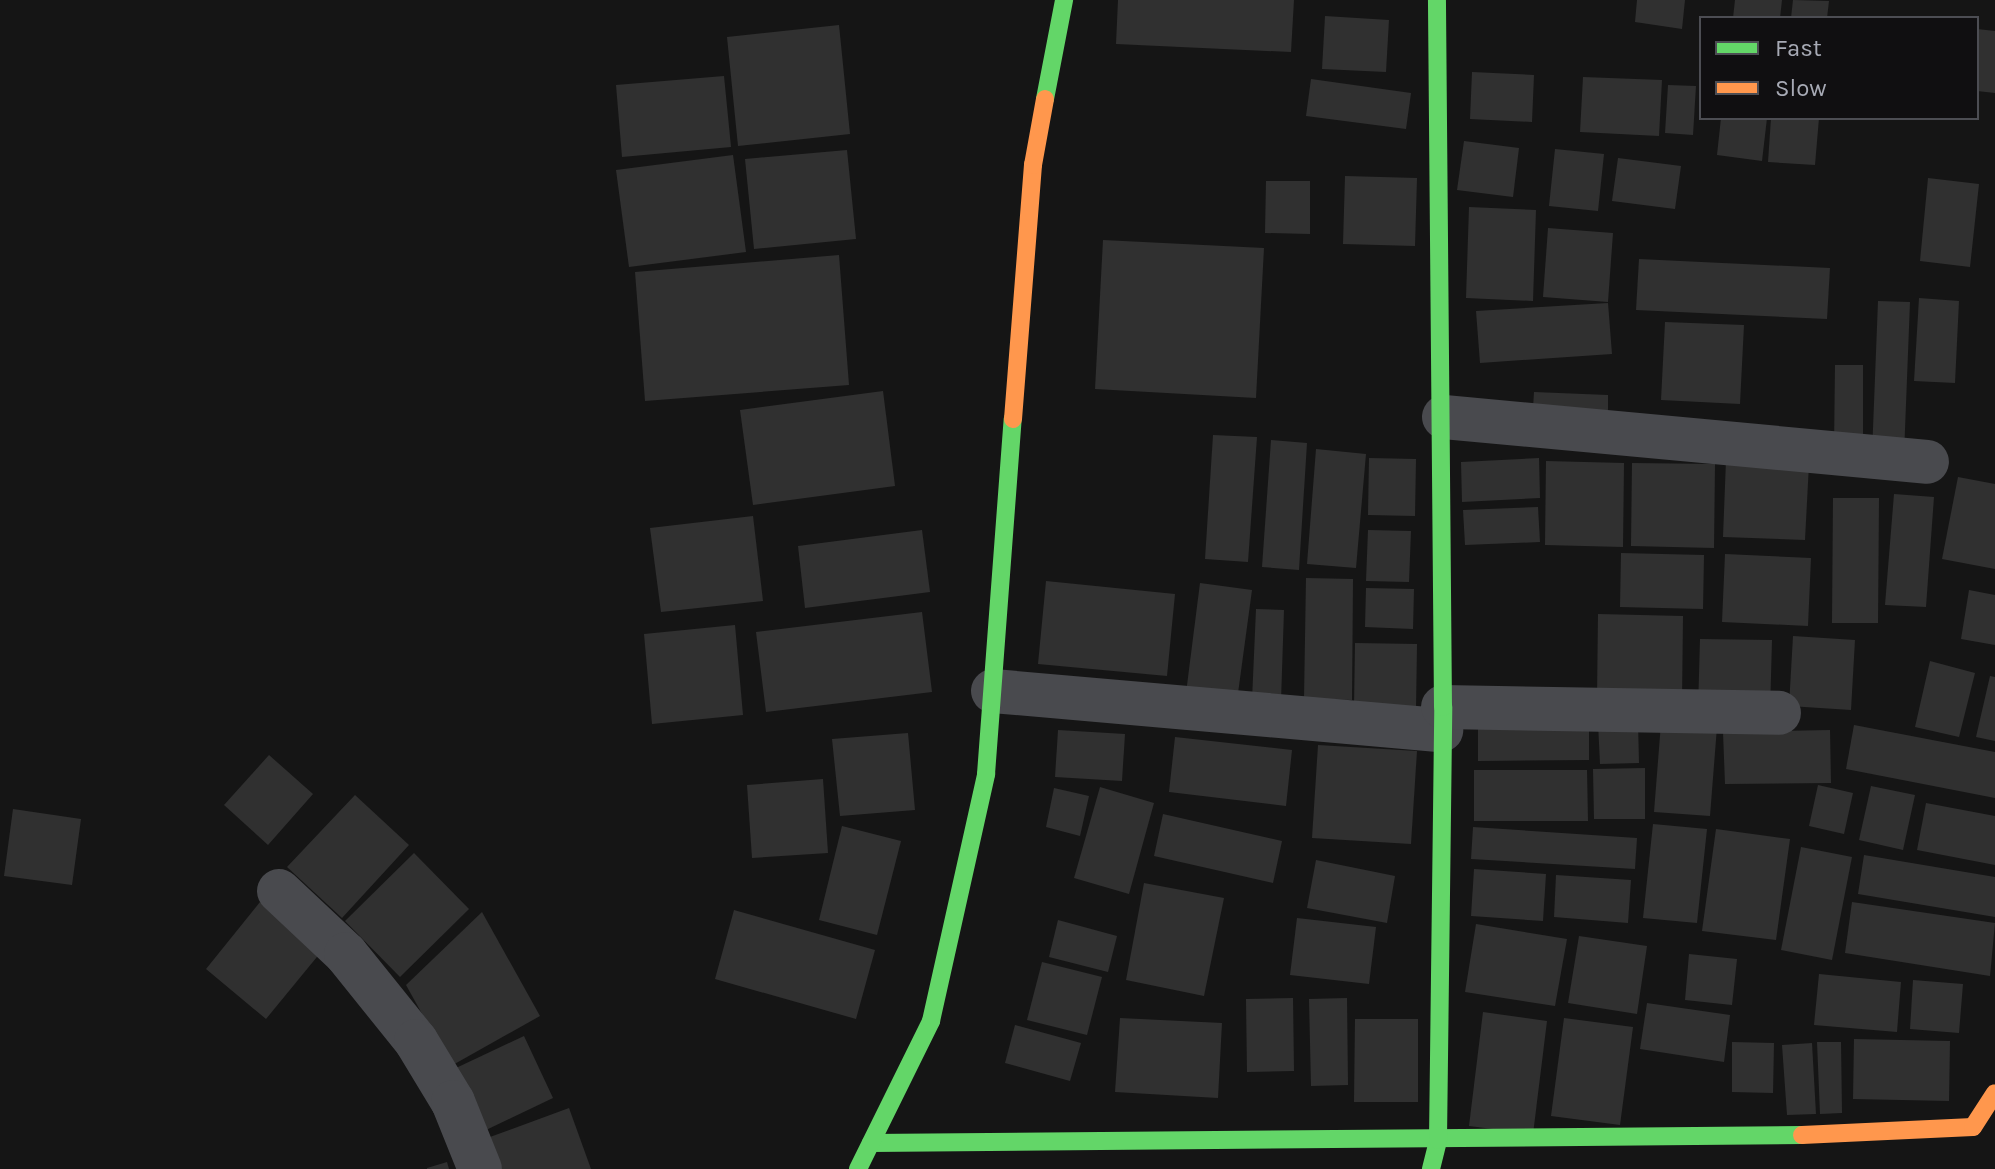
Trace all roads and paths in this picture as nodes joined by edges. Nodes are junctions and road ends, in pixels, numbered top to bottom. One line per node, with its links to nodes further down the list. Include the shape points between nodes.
1 (1064, 0): 5 (street, via 1033,165)
2 (1437, 0): 3 (street)
3 (1444, 417): 4 (street); 7 (street)
4 (1927, 462)
5 (993, 691): 7 (street); 11 (street, via 986,774 931,1021)
6 (1779, 713): 7 (street)
7 (1442, 719): 10 (street)
8 (279, 891): 12 (street, via 346,954 416,1041 453,1102)
9 (1995, 1093): 10 (street, via 1973,1127 1901,1134)
10 (1438, 1140): 11 (street); 14 (street)
11 (871, 1143): 13 (street)
12 (480, 1169)
13 (858, 1169)
14 (1431, 1169)

